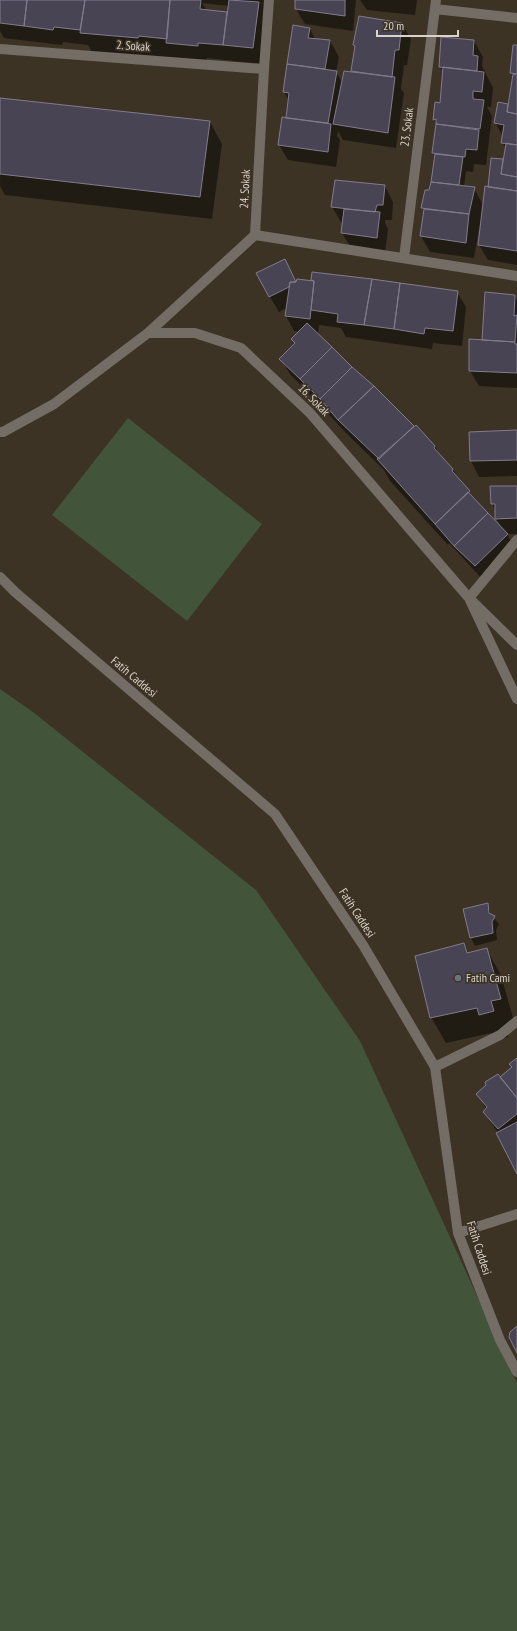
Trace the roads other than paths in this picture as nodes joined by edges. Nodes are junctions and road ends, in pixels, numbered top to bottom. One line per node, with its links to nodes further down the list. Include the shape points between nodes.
1 (269, 0): 5 (street, 24. Sokak)
2 (435, 4): 3 (street); 7 (street, 23. Sokak)
3 (517, 18)
4 (0, 49): 5 (street, 2. Sokak)
5 (264, 69): 6 (street, 24. Sokak)
6 (255, 235): 7 (street); 9 (street)
7 (404, 258): 8 (street)
8 (517, 276)
9 (148, 333): 10 (street, via 54,404); 13 (street, 16. Sokak, via 195,333 241,348 310,412)
10 (0, 432)
11 (517, 540): 13 (street)
12 (0, 577): 17 (street, Fatih Caddesi, via 21,598 275,814 363,945)
13 (469, 598): 14 (street); 15 (street, 16. Sokak)
14 (517, 645)
15 (517, 699)
16 (517, 1021): 17 (street, via 500,1035)
17 (435, 1067): 19 (street, Fatih Caddesi)
18 (517, 1214): 19 (street)
19 (458, 1233): 20 (street, Fatih Caddesi, via 500,1340)
20 (517, 1372)

